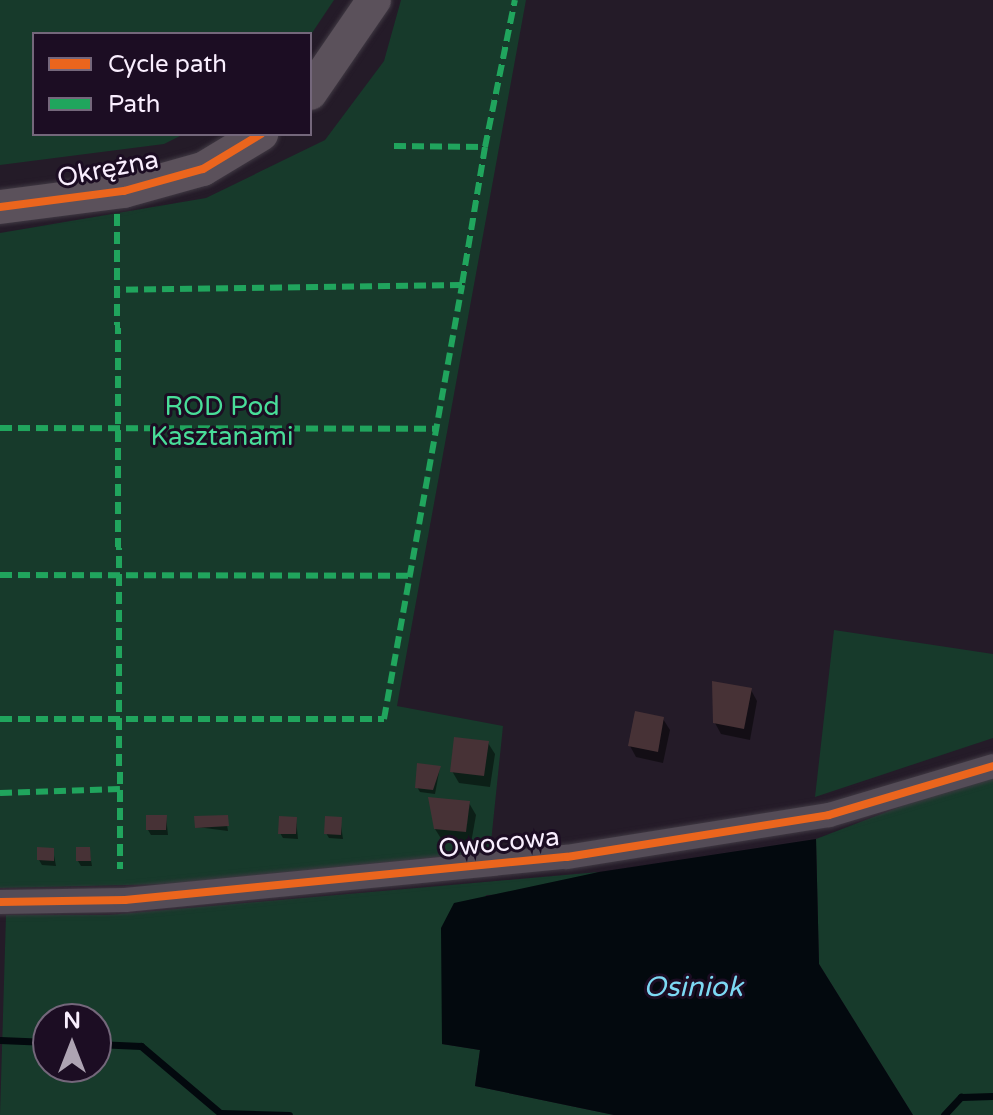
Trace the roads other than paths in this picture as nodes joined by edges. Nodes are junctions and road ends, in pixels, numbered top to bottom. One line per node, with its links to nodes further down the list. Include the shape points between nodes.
1 (374, 0): 2 (street)
2 (312, 90)
3 (257, 136): 4 (street, Okrężna, via 177,176)
4 (0, 207)
5 (993, 766): 6 (street, Owocowa, via 829,815 567,857 125,900)
6 (0, 902)

